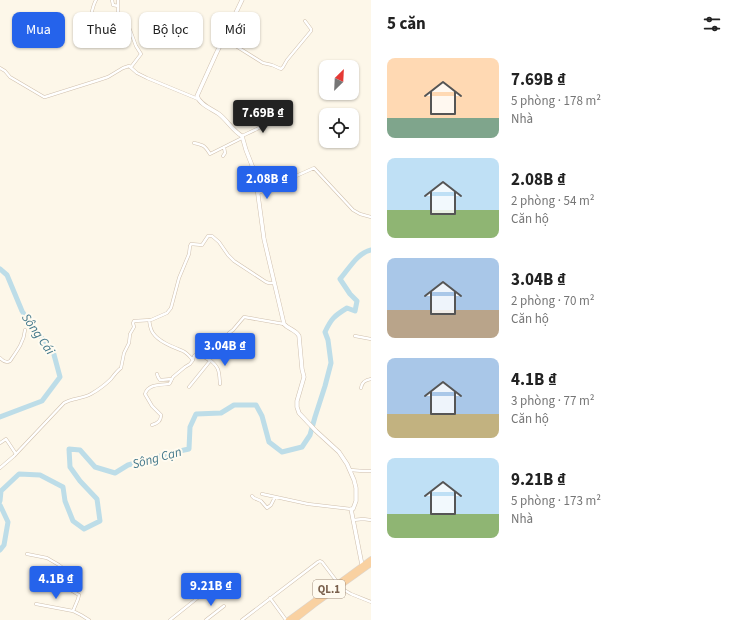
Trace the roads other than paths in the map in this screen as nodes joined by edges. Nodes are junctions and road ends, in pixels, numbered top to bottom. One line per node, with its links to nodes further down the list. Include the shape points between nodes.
1 (96, 0): 6 (street)
2 (112, 0): 5 (street, via 114,5)
3 (118, 0): 5 (street)
4 (242, 0): 7 (street)
5 (118, 6): 11 (street, via 118,15 127,22 140,54)
6 (91, 12)
7 (236, 12)
8 (305, 21): 10 (street, via 311,31 281,69 263,63)
9 (218, 48): 13 (street, via 199,90)
10 (239, 48)
11 (131, 67): 12 (street, via 126,66 103,78 46,97 10,77); 13 (street, via 147,78)
12 (0, 68)
13 (198, 99): 15 (street, via 220,114)
14 (278, 117): 15 (street)
15 (242, 137): 17 (street); 19 (street, via 253,167)
16 (194, 143): 17 (street, via 204,146 210,154)
17 (224, 147): 18 (street, via 226,153)
18 (223, 156)
19 (258, 193): 20 (street, via 314,168 353,210); 21 (street)
20 (371, 217)
21 (274, 283): 22 (street, via 266,282 240,266 219,242 209,235 202,245 190,245 171,308 167,313); 23 (street)
22 (149, 320): 28 (street, via 156,336 185,352); 38 (street, via 134,320 122,367 111,379 90,395 64,403)
23 (284, 324): 29 (street, via 244,317 226,338 218,343); 40 (street, via 299,336 304,377 297,401 299,413 339,452)
24 (25, 330): 27 (street, via 17,352 10,361)
25 (355, 336): 26 (street)
26 (371, 338)
27 (0, 358)
28 (193, 360): 29 (street, via 199,352); 31 (street)
29 (210, 360): 33 (street, via 218,368); 34 (street)
30 (158, 374): 31 (street, via 160,380)
31 (172, 379): 36 (street, via 169,384 148,388 145,394 161,415 160,421)
32 (371, 379): 35 (street, via 364,381)
33 (220, 384)
34 (189, 386)
35 (361, 388)
36 (152, 425)
37 (0, 443): 38 (street, via 6,438)
38 (16, 454): 39 (street)
39 (0, 468)
40 (350, 470): 41 (street); 45 (street, via 356,493 356,501)
41 (371, 471)
42 (262, 494): 44 (street)
43 (252, 496): 44 (street, via 268,508)
44 (275, 497): 45 (street)
45 (351, 509): 46 (street)
46 (353, 520): 47 (street); 51 (street)
47 (371, 520)
48 (27, 554): 58 (street, via 52,560 64,569 68,579 67,587 79,595)
49 (371, 559): 51 (highway, QL.1)
50 (371, 564): 52 (highway, QL.1)
51 (362, 565): 52 (highway, QL.1)
52 (338, 585): 54 (street, via 320,561); 55 (street, via 351,594); 63 (highway, QL.1); 64 (highway, QL.1)
53 (210, 588): 60 (street)
54 (270, 598): 62 (street); 63 (street)
55 (371, 602)
56 (36, 604): 58 (street)
57 (224, 606): 61 (street)
58 (73, 611): 59 (street)
59 (89, 620)
60 (170, 620)
61 (206, 620)
62 (242, 620)
63 (287, 620)
64 (295, 620)

